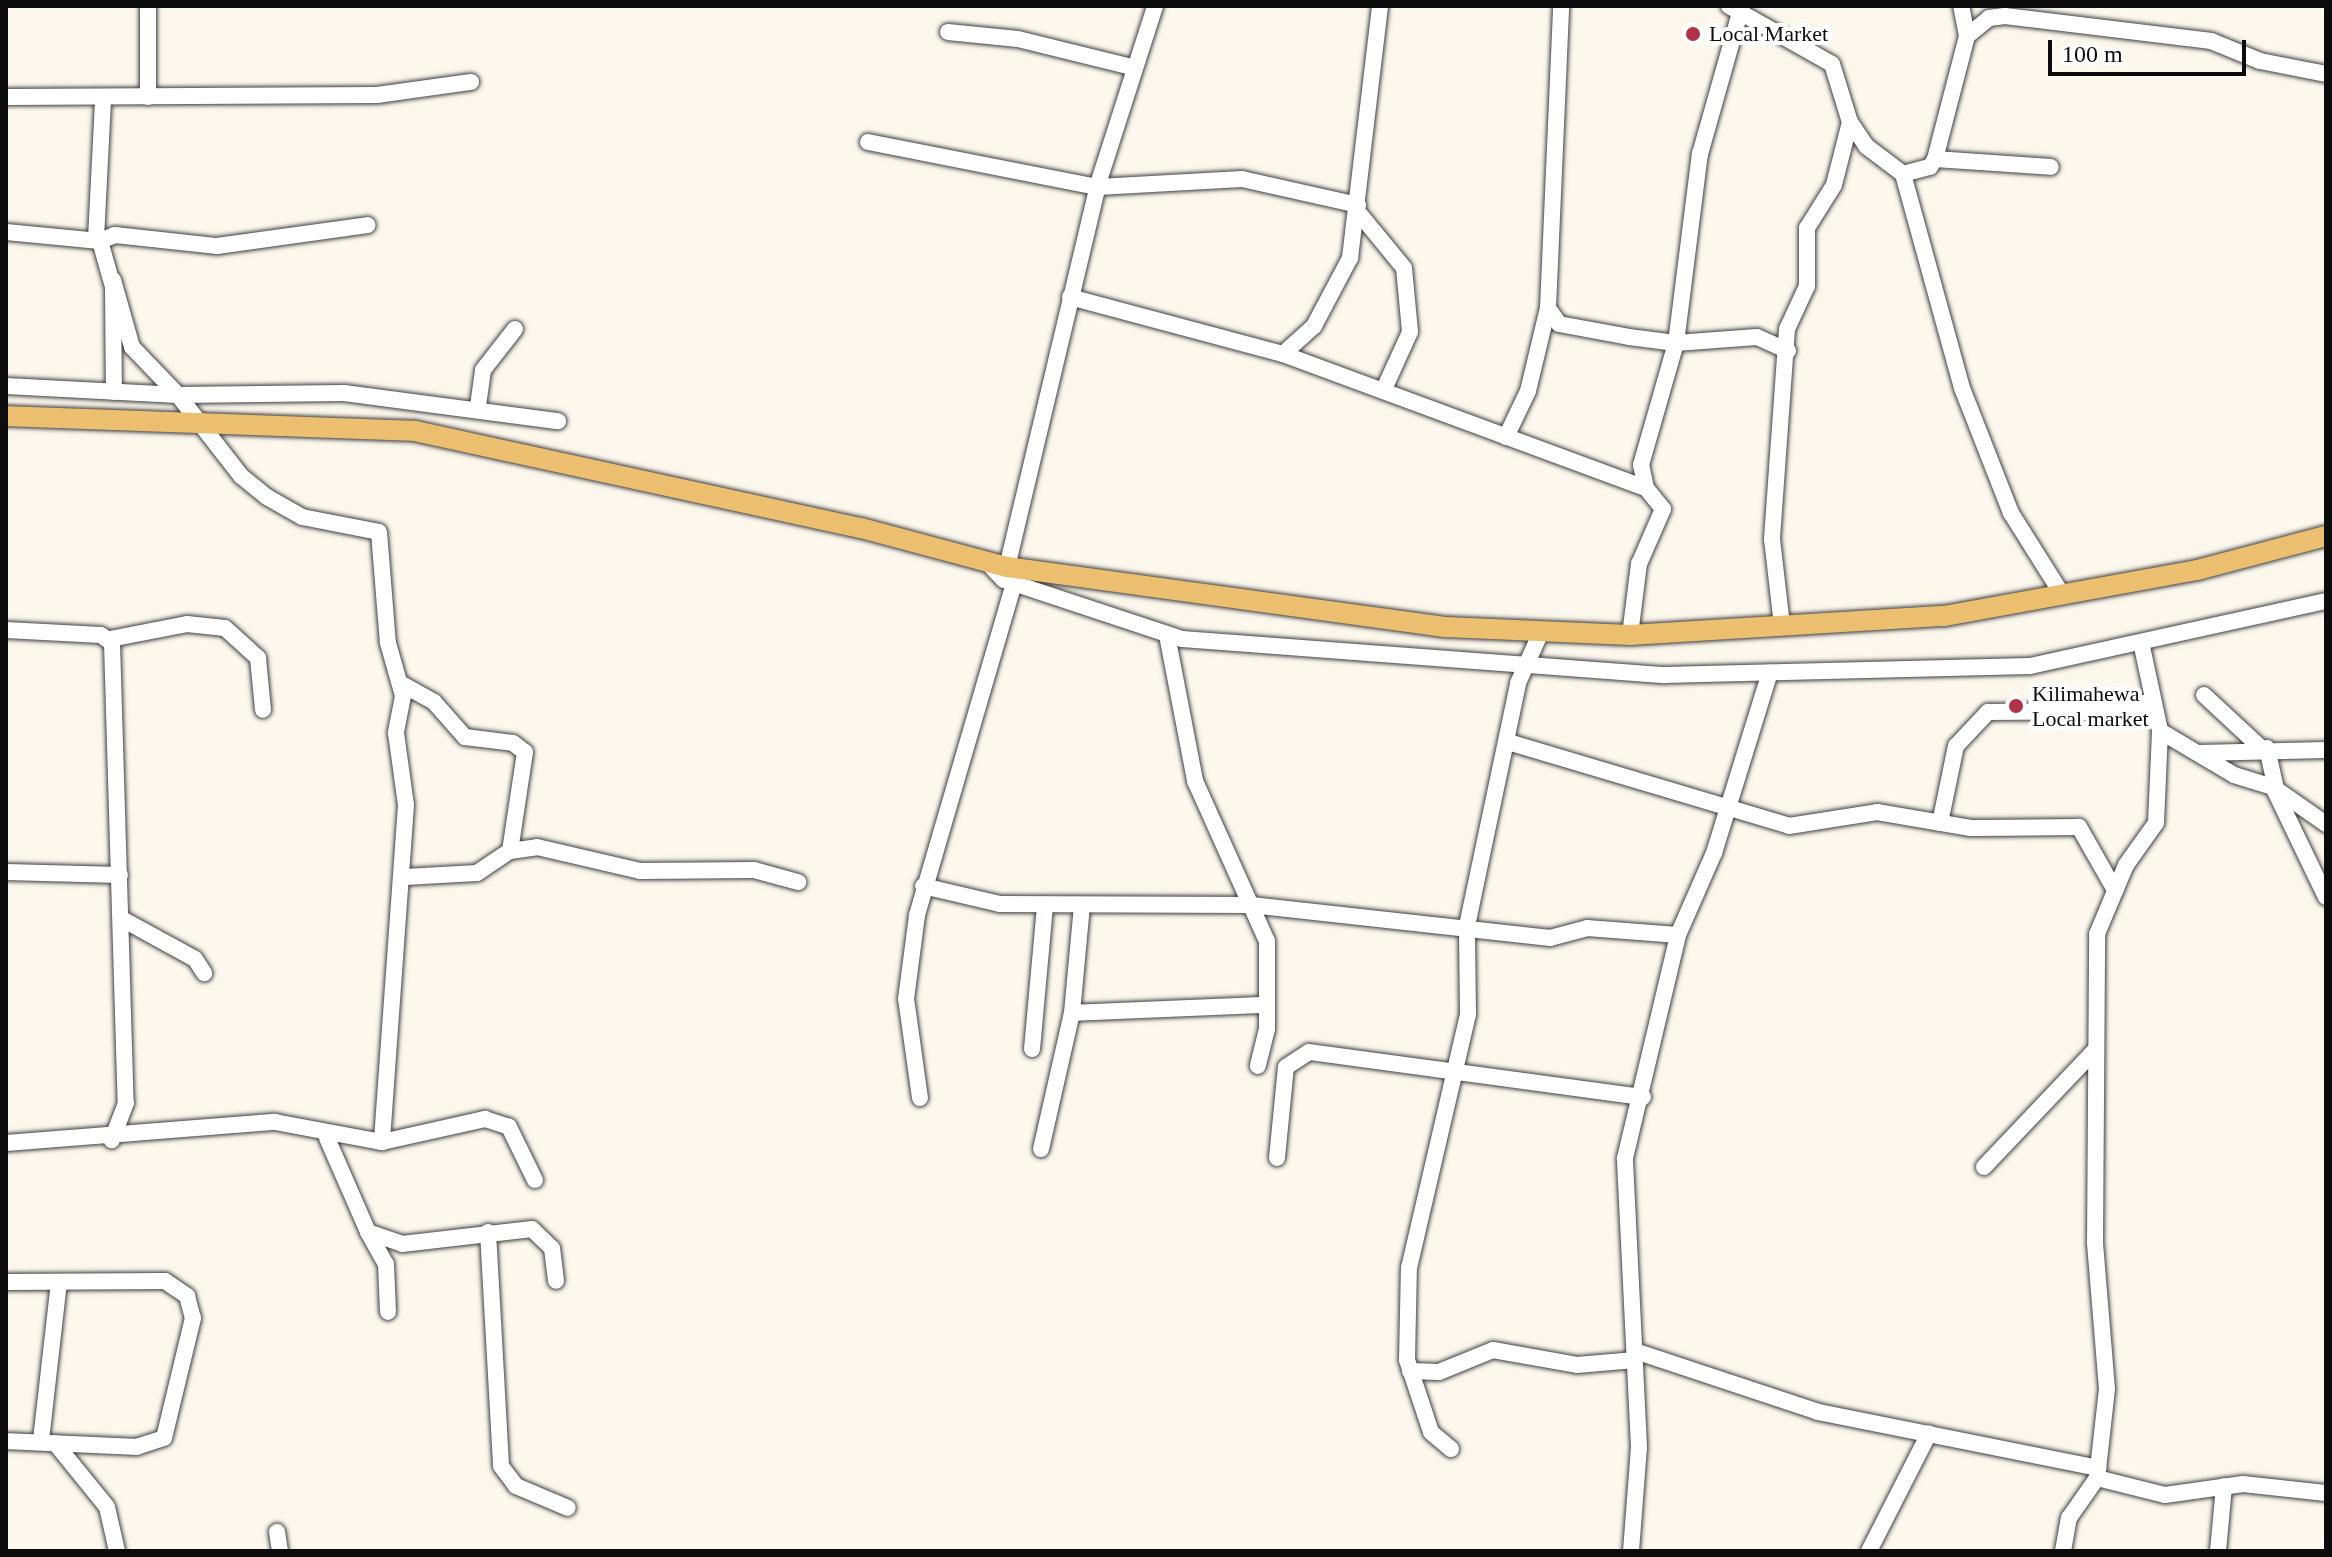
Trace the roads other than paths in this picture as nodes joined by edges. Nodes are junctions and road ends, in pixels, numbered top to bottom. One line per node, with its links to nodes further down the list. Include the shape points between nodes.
1 (148, 6): 13 (street)
2 (1155, 6): 9 (street)
3 (1380, 6): 21 (street)
4 (1561, 6): 27 (street)
5 (1961, 6): 8 (street)
6 (1738, 8): 15 (street, via 1832,64); 29 (street, via 1689,204)
7 (948, 32): 9 (street, via 1018,39)
8 (1967, 36): 10 (street, via 1989,18 2005,16 2211,41 2260,61); 17 (street)
9 (1132, 67): 20 (street)
10 (2326, 74)
11 (471, 82): 13 (street, via 377,95)
12 (6, 97): 14 (street)
13 (148, 97): 14 (street)
14 (103, 99): 24 (street)
15 (1850, 122): 19 (street, via 1866,146); 30 (street, via 1834,185 1807,228 1809,278 1787,329)
16 (868, 142): 20 (street)
17 (1935, 159): 18 (street); 19 (street, via 1930,167)
18 (2051, 167)
19 (1903, 174): 44 (street, via 1962,388 2011,513)
20 (1098, 187): 21 (street, via 1242,179); 26 (street)
21 (1358, 208): 31 (street, via 1350,258 1322,314); 33 (street, via 1404,268 1410,332)
22 (368, 225): 24 (street, via 217,246 115,235)
23 (6, 232): 24 (street)
24 (98, 240): 25 (street)
25 (113, 280): 34 (street); 35 (street, via 132,347)
26 (1070, 297): 31 (street); 43 (street)
27 (1548, 308): 29 (street, via 1559,324); 40 (street, via 1528,391)
28 (515, 329): 36 (street, via 483,370)
29 (1676, 343): 30 (street, via 1757,337); 41 (street, via 1641,465)
30 (1788, 351): 46 (street, via 1772,539)
31 (1283, 354): 33 (street)
32 (6, 386): 34 (street)
33 (1384, 389): 40 (street)
34 (114, 392): 35 (street)
35 (178, 395): 36 (street, via 344,393); 39 (street)
36 (478, 406): 38 (street)
37 (6, 416): 39 (main road)
38 (558, 421)
39 (205, 427): 43 (main road, via 415,431 986,561); 55 (street, via 241,476 291,512 379,532 388,643)
40 (1506, 437): 41 (street)
41 (1646, 488): 50 (street, via 1663,509 1639,564)
42 (2326, 536): 44 (main road)
43 (1011, 576): 48 (main road, via 1446,627); 49 (street); 73 (street)
44 (2063, 596): 46 (main road, via 1944,616)
45 (2326, 601): 52 (street)
46 (1782, 625): 50 (main road)
47 (6, 630): 51 (street)
48 (1541, 632): 50 (main road); 53 (street)
49 (1167, 635): 53 (street); 78 (street, via 1195,781)
50 (1630, 635)
51 (110, 639): 58 (street, via 176,625 225,628 258,658); 70 (street)
52 (2141, 642): 54 (street, via 2030,666); 57 (street)
53 (1526, 663): 54 (street, via 1665,675); 60 (street)
54 (1770, 672): 65 (street)
55 (400, 683): 68 (street, via 434,702 465,737 513,743 525,752); 71 (street, via 396,733)
56 (2204, 695): 61 (street)
57 (2150, 701): 59 (street); 66 (street, via 2116,711 1988,712 1956,746)
58 (263, 710)
59 (2160, 731): 63 (street); 74 (street, via 2156,823)
60 (1508, 742): 65 (street); 80 (street)
61 (2264, 748): 62 (street); 63 (street); 64 (street)
62 (2326, 750)
63 (2199, 753): 64 (street)
64 (2275, 788): 67 (street); 75 (street)
65 (1727, 805): 66 (street, via 1789,826 1877,812); 81 (street)
66 (1940, 823): 74 (street, via 2079,827)
67 (2326, 824)
68 (510, 851): 71 (street, via 477,873); 72 (street, via 537,847 581,863 662,874 754,870)
69 (6, 872): 70 (street)
70 (120, 875): 79 (street)
71 (405, 877): 93 (street, via 394,922)
72 (798, 882)
73 (923, 886): 76 (street); 90 (street, via 906,999)
74 (2115, 890): 86 (street, via 2097,934)
75 (2326, 897)
76 (1045, 905): 77 (street); 85 (street)
77 (1082, 905): 78 (street); 84 (street)
78 (1251, 905): 80 (street); 83 (street, via 1267,941)
79 (122, 919): 82 (street, via 195,959); 92 (street, via 126,1103)
80 (1467, 926): 81 (street, via 1550,938 1587,928); 88 (street, via 1468,1014)
81 (1678, 935): 89 (street)
82 (204, 973)
83 (1265, 1005): 84 (street); 87 (street)
84 (1072, 1013): 95 (street)
85 (1032, 1049)
86 (2095, 1050): 97 (street); 111 (street, via 2097,1276 2108,1364)
87 (1258, 1066)
88 (1450, 1072): 89 (street); 96 (street, via 1333,1051 1299,1055 1280,1086); 106 (street, via 1409,1268)
89 (1643, 1097): 105 (street, via 1625,1158)
90 (920, 1098)
91 (327, 1138): 92 (street, via 275,1122); 93 (street); 99 (street)
92 (112, 1140): 94 (street)
93 (382, 1142): 98 (street, via 494,1119 509,1127)
94 (6, 1143)
95 (1041, 1149)
96 (1277, 1158)
97 (1984, 1167)
98 (535, 1180)
99 (368, 1232): 100 (street, via 402,1244); 104 (street, via 386,1264)
100 (488, 1232): 101 (street, via 541,1234 552,1248); 114 (street, via 501,1466 516,1486)
101 (556, 1281)
102 (6, 1282): 103 (street)
103 (59, 1283): 109 (street); 109 (street, via 165,1281 187,1296 193,1318 164,1438 136,1447)
104 (388, 1312)
105 (1635, 1355): 106 (street, via 1577,1365 1493,1350 1439,1372); 107 (street, via 1818,1412); 116 (street)
106 (1410, 1371): 110 (street, via 1436,1441)
107 (1929, 1433): 111 (street); 121 (street)
108 (6, 1441): 109 (street)
109 (48, 1442): 117 (street, via 107,1507)
110 (1451, 1449)
111 (2097, 1473): 112 (street, via 2165,1495); 122 (street, via 2069,1518)
112 (2224, 1486): 113 (street); 123 (street)
113 (2326, 1493)
114 (568, 1508)
115 (277, 1532): 118 (street)
116 (1633, 1532): 119 (street); 120 (street)
117 (117, 1551)
118 (280, 1551)
119 (1631, 1551)
120 (1643, 1551)
121 (1869, 1551)
122 (2063, 1551)
123 (2218, 1551)

